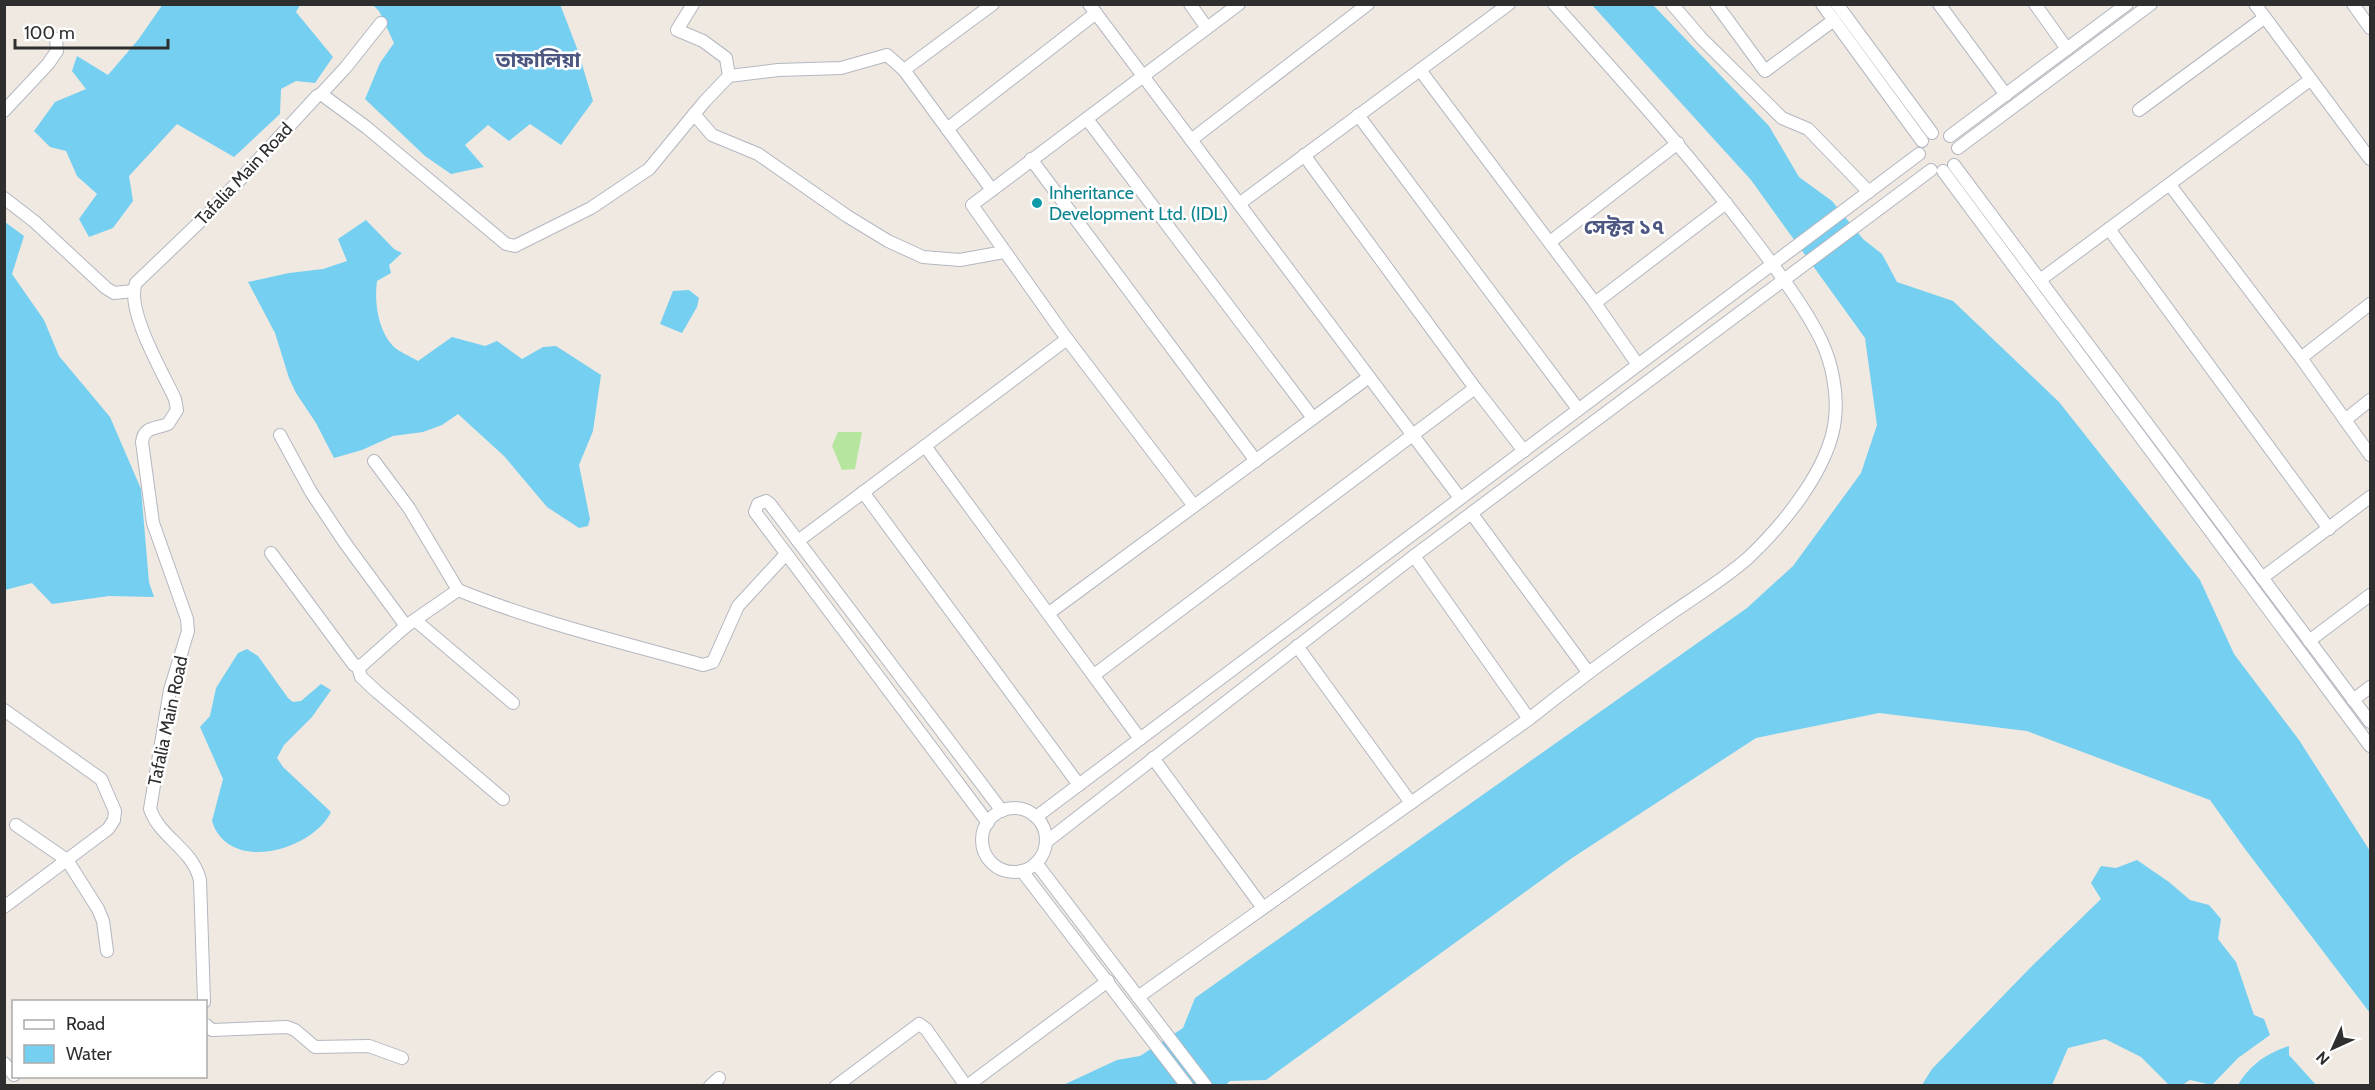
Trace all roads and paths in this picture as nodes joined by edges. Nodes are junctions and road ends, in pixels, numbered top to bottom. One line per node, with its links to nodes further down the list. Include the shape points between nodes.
1 (693, 4): 28 (street, via 677,30 704,41 726,57)
2 (993, 4): 26 (street)
3 (1190, 4): 22 (street)
4 (1239, 4): 22 (street)
5 (1368, 4): 40 (street)
6 (1509, 4): 27 (street)
7 (1554, 4): 41 (street)
8 (1672, 4): 50 (street, via 1782,118 1808,129)
9 (1716, 4): 20 (street, via 1765,71)
10 (1822, 4): 20 (street)
11 (1837, 4): 42 (street)
12 (1939, 4): 32 (street)
13 (2035, 4): 25 (street)
14 (2127, 4): 25 (street)
15 (2151, 4): 43 (street)
16 (2255, 4): 19 (street)
17 (2353, 4): 23 (street)
18 (1092, 9): 29 (street); 38 (street)
19 (2264, 18): 30 (street); 33 (street)
20 (1834, 20): 42 (street)
21 (381, 23): 31 (street, Tafalia Main Road)
22 (1207, 28): 29 (street)
23 (2370, 28)
24 (56, 39): 34 (street, via 57,51 48,64)
25 (2067, 48): 32 (street)
26 (904, 70): 28 (street, via 887,56 841,68); 38 (street)
27 (1420, 70): 36 (street); 55 (street)
28 (729, 76): 35 (street)
29 (1144, 77): 37 (street); 40 (street)
30 (2310, 80): 46 (street); 48 (street)
31 (321, 94): 35 (street, via 511,246 591,208 641,175); 60 (street, Tafalia Main Road, via 210,212 136,283)
32 (2006, 95): 39 (street)
33 (2139, 110)
34 (4, 111)
35 (694, 114): 56 (street, via 712,135 758,154 855,221 923,257 960,260)
36 (1358, 115): 44 (street); 69 (street)
37 (1087, 119): 45 (street); 70 (street)
38 (947, 129): 49 (street)
39 (1950, 136): 42 (street, via 1944,133); 43 (street)
40 (1191, 140): 53 (street)
41 (1678, 143): 52 (street); 55 (street)
42 (1924, 143): 47 (street, via 1923,164); 50 (street)
43 (1958, 148): 47 (street, via 1958,154)
44 (1304, 156): 53 (street); 67 (street)
45 (1031, 159): 49 (street); 77 (street)
46 (2370, 159)
47 (1943, 169): 58 (street, via 1880,208); 59 (street); 106 (street)
48 (2170, 185): 54 (street); 64 (street)
49 (992, 190): 56 (street, via 972,205)
50 (1869, 192): 57 (street)
51 (4, 198): 60 (street, via 106,288 114,293)
52 (1726, 203): 57 (street); 61 (street)
53 (1239, 204): 66 (street)
54 (2109, 229): 59 (street); 84 (street)
55 (1550, 242): 61 (street)
56 (1004, 252): 63 (street)
57 (1774, 263): 58 (street); 65 (street)
58 (1785, 278): 83 (street); 97 (street, via 1820,338 1830,367 1835,419 1826,453 1787,514 1749,557)
59 (2040, 280): 89 (street)
60 (133, 291): 124 (street, Tafalia Main Road, via 140,320 177,410 168,424 148,429 142,442 153,523 188,631 170,690 150,809 159,825 192,858 199,874)
61 (1595, 303): 65 (street)
62 (2370, 304): 64 (street)
63 (1067, 339): 74 (street); 82 (street)
64 (2301, 358): 71 (street)
65 (1638, 365): 69 (street)
66 (1369, 377): 70 (street); 73 (street)
67 (1475, 388): 73 (street); 75 (street)
68 (2370, 400): 71 (street)
69 (1578, 409): 75 (street)
70 (1313, 418): 77 (street)
71 (2344, 420): 76 (street)
72 (280, 435): 93 (street, via 339,535)
73 (1414, 436): 81 (street); 98 (street)
74 (925, 446): 79 (street); 92 (street)
75 (1524, 451): 81 (street)
76 (2370, 455)
77 (1256, 460): 82 (street)
78 (374, 461): 90 (street, via 409,508)
79 (863, 492): 85 (street); 108 (street)
80 (2370, 497): 84 (street)
81 (1460, 498): 105 (street)
82 (1194, 506): 92 (street)
83 (1473, 514): 88 (street); 97 (street)
84 (2329, 528): 89 (street)
85 (798, 541): 87 (street, via 770,504 758,504 755,512); 111 (street)
86 (271, 553): 96 (street)
87 (786, 554): 90 (street, via 738,606 713,662 708,665 571,628); 113 (street)
88 (1414, 556): 95 (street); 103 (street)
89 (2262, 578): 94 (street)
90 (458, 590): 93 (street)
91 (2370, 595): 94 (street)
92 (1049, 614): 98 (street)
93 (411, 623): 96 (street); 101 (street)
94 (2309, 641): 100 (street)
95 (1297, 646): 107 (street); 110 (street)
96 (358, 667): 109 (street, via 376,691)
97 (1588, 672): 103 (street)
98 (1094, 675): 105 (street)
99 (2370, 687): 100 (street)
100 (2354, 700): 104 (street)
101 (513, 703)
102 (4, 711): 116 (street, via 97,775 105,787 115,811 114,820)
103 (1529, 719): 110 (street)
104 (2370, 722)
105 (1140, 738): 108 (street)
106 (2370, 746)
107 (1153, 758): 115 (street); 120 (street)
108 (1078, 785): 112 (street)
109 (503, 799)
110 (1411, 803): 120 (street)
111 (1002, 811): 112 (street, via 1020,809); 113 (street)
112 (1036, 817): 115 (street)
113 (988, 823): 118 (street, via 983,837 987,856 1002,869)
114 (16, 825): 116 (street)
115 (1046, 842): 117 (street)
116 (67, 860): 119 (street); 121 (street, via 98,909)
117 (1036, 863): 118 (street); 123 (street)
118 (1022, 871): 122 (street)
119 (4, 907)
120 (1263, 908): 123 (street)
121 (107, 951)
122 (1108, 981): 128 (street); 129 (street)
123 (1138, 997): 130 (street)
124 (204, 1000)
125 (207, 1026): 126 (street, via 212,1030 287,1027 315,1047 369,1046)
126 (402, 1058)
127 (836, 1086): 128 (street, via 919,1024)
128 (967, 1086)
129 (1187, 1086)
130 (1206, 1086)

